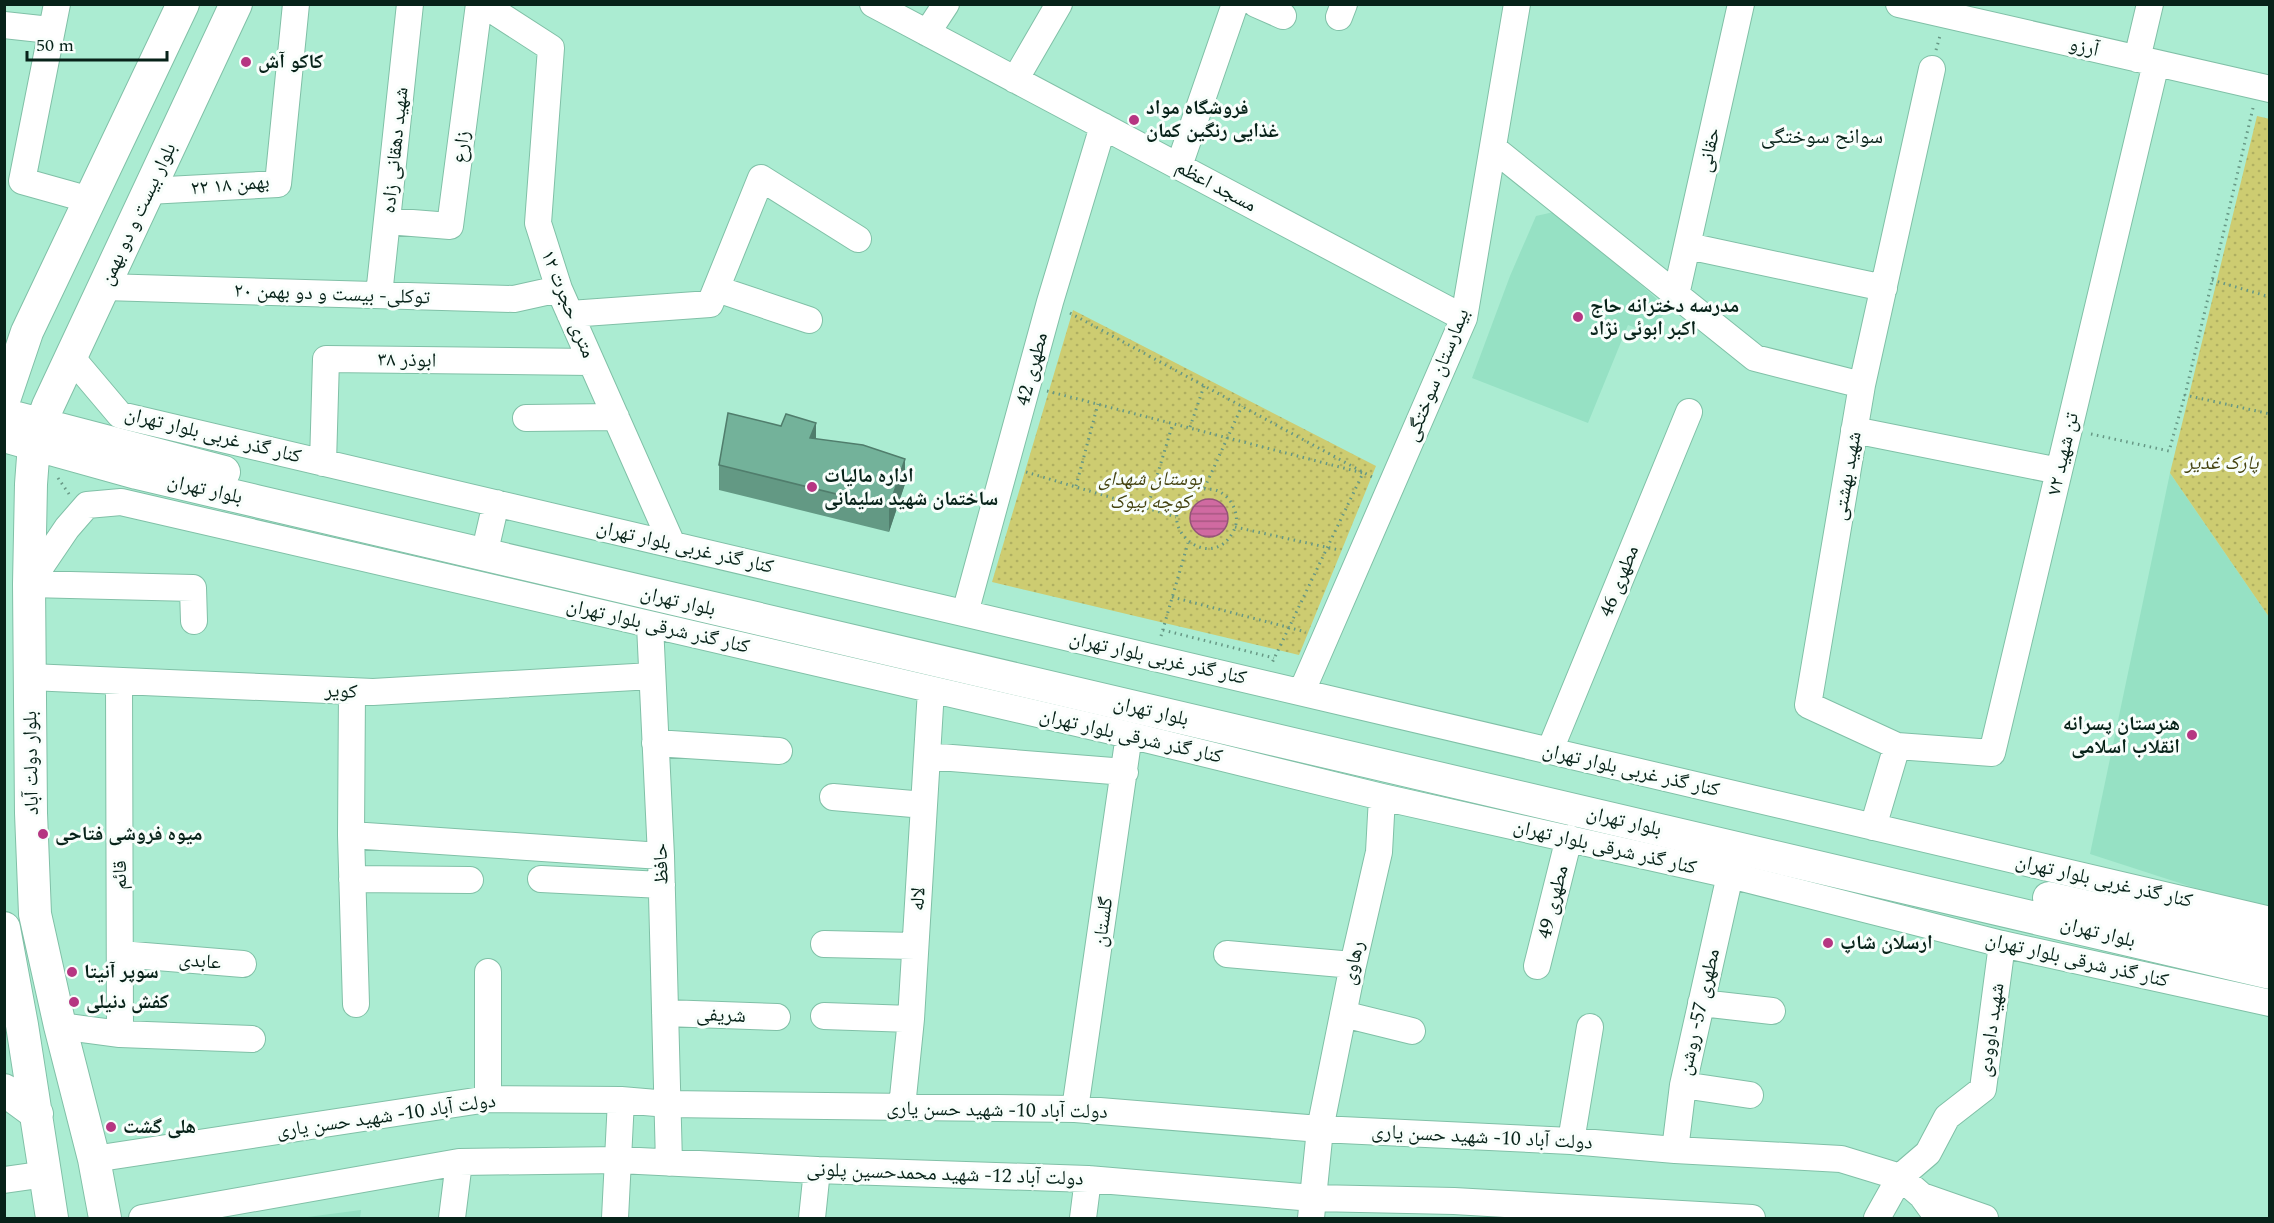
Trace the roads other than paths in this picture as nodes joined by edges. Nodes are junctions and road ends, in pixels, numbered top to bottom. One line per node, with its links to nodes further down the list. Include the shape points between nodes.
1 (57, 4): 18 (street)
2 (183, 4): 28 (main road)
3 (236, 4): 27 (main road, بلوار بیست و دو بهمن)
4 (296, 4): 27 (street, ۲۲ بهمن ۱۸, via 278,184)
5 (410, 4): 29 (street, شهید دهقانی زاده)
6 (481, 4): 29 (street, زارع, via 450,226); 35 (street, ۱۲ متری حجرت, via 552,48 538,223)
7 (873, 4): 19 (street, مسجد اعظم)
8 (946, 4): 19 (street)
9 (1059, 4): 22 (street)
10 (1234, 4): 26 (street)
11 (1256, 4): 16 (street)
12 (1517, 4): 25 (street, بیمارستان سوختگی)
13 (1741, 4): 31 (street, حقانی)
14 (1899, 4): 20 (street, آرزو)
15 (2150, 4): 20 (street, ۷۲ تن شهید)
16 (1283, 16)
17 (4, 25): 18 (street)
18 (50, 30): 28 (street, via 22,181)
19 (927, 33): 22 (street, مسجد اعظم)
20 (2146, 61): 23 (street, آرزو); 54 (street, ۷۲ تن شهید)
21 (1932, 69): 34 (street, شهید بهشتی)
22 (1015, 80): 24 (street, مسجد اعظم)
23 (2264, 87)
24 (1103, 126): 26 (street, مسجد اعظم); 61 (street, مطهری 42, via 1050,302)
25 (1493, 148): 37 (street); 40 (street, بیمارستان سوختگی)
26 (1179, 166): 40 (street, مسجد اعظم)
27 (148, 191): 32 (main road, بلوار بیست و دو بهمن)
28 (90, 200): 38 (main road)
29 (387, 221): 36 (street, شهید دهقانی زاده)
30 (858, 239): 33 (street, via 761,178)
31 (1688, 246): 34 (street); 37 (street, حقانی)
32 (104, 287): 36 (street, توکلی- بیست و دو بهمن ۲۰); 43 (main road, بلوار بیست و دو بهمن)
33 (717, 288): 39 (street, via 710,304); 41 (street)
34 (1884, 288): 45 (street, شهید بهشتی)
35 (559, 289): 36 (street, توکلی- بیست و دو بهمن ۲۰, via 514,299); 39 (street, ۱۲ متری حجرت)
36 (379, 295)
37 (1676, 295): 45 (street, via 1755,358)
38 (43, 299): 42 (main road); 46 (main road, via 27,332)
39 (570, 314): 44 (street, ۱۲ متری حجرت)
40 (1464, 318): 69 (street, بیمارستان سوختگی)
41 (809, 320)
42 (4, 339)
43 (71, 357): 52 (main road, بلوار بیست و دو بهمن); 53 (street, کنار گذر غربی بلوار تهران, via 120,415)
44 (591, 362): 49 (street, ۱۲ متری حجرت); 53 (street, ۳۸ ابوذر, via 326,359)
45 (1862, 385): 51 (street, شهید بهشتی)
46 (4, 400)
47 (1689, 412): 73 (street, مطهری 46)
48 (4, 414): 52 (main road)
49 (616, 417): 50 (street); 59 (street, ۱۲ متری حجرت)
50 (526, 418)
51 (1854, 430): 54 (street); 72 (street, شهید بهشتی, via 1808,705)
52 (26, 434): 55 (main road, بلوار تهران, via 138,473); 58 (main road, بلوار تهران); 60 (main road, بلوار دولت آباد)
53 (323, 463): 56 (street, کنار گذر غربی بلوار تهران)
54 (2059, 471): 72 (street, ۷۲ تن شهید, via 1992,753)
55 (256, 501): 57 (street); 101 (main road, بلوار تهران)
56 (496, 503): 58 (street); 59 (street, کنار گذر غربی بلوار تهران)
57 (249, 531): 60 (street, کنار گذر شرقی بلوار تهران, via 121,502 87,505 66,528); 63 (street, کنار گذر شرقی بلوار تهران)
58 (487, 542): 93 (main road, بلوار تهران)
59 (672, 544): 61 (street, کنار گذر غربی بلوار تهران)
60 (29, 584): 62 (street, via 193,588); 65 (main road, بلوار دولت آباد)
61 (965, 613): 69 (street, کنار گذر غربی بلوار تهران)
62 (194, 621)
63 (650, 625): 64 (street, حافظ); 67 (street, کنار گذر شرقی بلوار تهران)
64 (652, 676): 68 (street, کویر); 71 (street, حافظ)
65 (30, 677): 66 (street, کویر); 112 (main road, بلوار دولت آباد, via 35,914)
66 (119, 681): 68 (street, کویر); 95 (street, قائم)
67 (932, 690): 70 (street, کنار گذر شرقی بلوار تهران); 75 (street, لاله)
68 (352, 691): 81 (street)
69 (1302, 691): 73 (street, کنار گذر غربی بلوار تهران)
70 (1129, 735): 76 (street, گلستان); 78 (street, کنار گذر شرقی بلوار تهران)
71 (656, 743): 74 (street); 83 (street, حافظ)
72 (1897, 746): 80 (street)
73 (1550, 750): 80 (street, کنار گذر غربی بلوار تهران)
74 (779, 751)
75 (927, 756): 76 (street); 79 (street, لاله)
76 (1125, 772): 124 (street, گلستان)
77 (833, 797): 79 (street)
78 (1382, 798): 82 (street, کنار گذر شرقی بلوار تهران); 98 (street, رهاوی, via 1379,852)
79 (924, 805): 92 (street, لاله)
80 (1872, 827): 89 (street, کنار گذر غربی بلوار تهران)
81 (351, 835): 83 (street); 85 (street)
82 (1569, 838): 84 (street, کنار گذر شرقی بلوار تهران); 99 (street, مطهری 49)
83 (661, 856): 88 (street, حافظ)
84 (1730, 875): 91 (street, کنار گذر شرقی بلوار تهران); 102 (street, مطهری 57- روشن)
85 (352, 879): 87 (street); 104 (street)
86 (541, 879): 88 (street)
87 (470, 880)
88 (662, 885): 106 (street, حافظ)
89 (2270, 920)
90 (824, 944): 92 (street)
91 (2002, 944): 103 (street, کنار گذر شرقی بلوار تهران); 135 (street, شهید داوودی, via 1983,1089 1947,1117 1928,1153)
92 (915, 946): 110 (street, لاله)
93 (2270, 948)
94 (6, 949): 111 (main road)
95 (120, 954): 97 (street, عابدی); 115 (street, قائم)
96 (1227, 954): 98 (street)
97 (243, 964)
98 (1353, 965): 107 (street, رهاوی)
99 (1537, 966)
100 (488, 972): 120 (street)
101 (2270, 973)
102 (1701, 1003): 105 (street); 117 (street, مطهری 57- روشن)
103 (2270, 1003)
104 (356, 1004)
105 (1772, 1011)
106 (665, 1013): 109 (street, شریفی); 122 (street, حافظ)
107 (1343, 1014): 114 (street); 126 (street, رهاوی)
108 (824, 1016): 110 (street)
109 (777, 1017)
110 (911, 1019): 123 (street, لاله)
111 (13, 1026): 112 (main road); 125 (main road)
112 (60, 1026): 115 (street); 129 (main road, بلوار دولت آباد)
113 (1590, 1027): 127 (street)
114 (1412, 1031)
115 (120, 1034): 116 (street)
116 (252, 1039)
117 (1683, 1085): 119 (street); 128 (street, مطهری 57- روشن)
118 (4, 1090): 125 (main road)
119 (1750, 1095)
120 (488, 1099): 121 (street, دولت آباد 10- شهید حسن یاری); 129 (street, دولت آباد 10- شهید حسن یاری)
121 (621, 1100): 122 (street, دولت آباد 10- شهید حسن یاری); 130 (street)
122 (668, 1104): 123 (street, دولت آباد 10- شهید حسن یاری); 132 (street, حافظ)
123 (903, 1107): 124 (street, دولت آباد 10- شهید حسن یاری)
124 (1075, 1109): 126 (street, دولت آباد 10- شهید حسن یاری)
125 (37, 1114): 134 (main road)
126 (1320, 1129): 127 (street, دولت آباد 10- شهید حسن یاری); 139 (street, رهاوی)
127 (1571, 1141): 128 (street, دولت آباد 10- شهید حسن یاری)
128 (1675, 1150): 135 (street, دولت آباد 10- شهید حسن یاری, via 1841,1159)
129 (94, 1159): 142 (main road, بلوار دولت آباد)
130 (619, 1160): 131 (street, دولت آباد 12- شهید محمدحسین پلونی); 132 (street, دولت آباد 12- شهید محمدحسین پلونی); 145 (street)
131 (459, 1162): 143 (street, دولت آباد 12- شهید محمدحسین پلونی); 144 (street)
132 (669, 1163): 133 (street, دولت آباد 12- شهید محمدحسین پلونی)
133 (817, 1170): 136 (street, دولت آباد 12- شهید محمدحسین پلونی); 146 (street)
134 (46, 1174): 137 (street); 141 (main road)
135 (1900, 1178): 138 (street); 149 (street, شهید داوودی)
136 (1088, 1179): 139 (street, دولت آباد 12- شهید محمدحسین پلونی); 147 (street)
137 (4, 1180)
138 (1922, 1196): 150 (street); 151 (street)
139 (1312, 1208): 140 (street, دولت آباد 12- شهید محمدحسین پلونی)
140 (1455, 1210): 148 (street, دولت آباد 12- شهید محمدحسین پلونی)
141 (52, 1218)
142 (105, 1218)
143 (142, 1218)
144 (452, 1218)
145 (615, 1218)
146 (812, 1218)
147 (1083, 1218)
148 (1752, 1218)
149 (1877, 1218)
150 (1938, 1218)
151 (1985, 1218)

